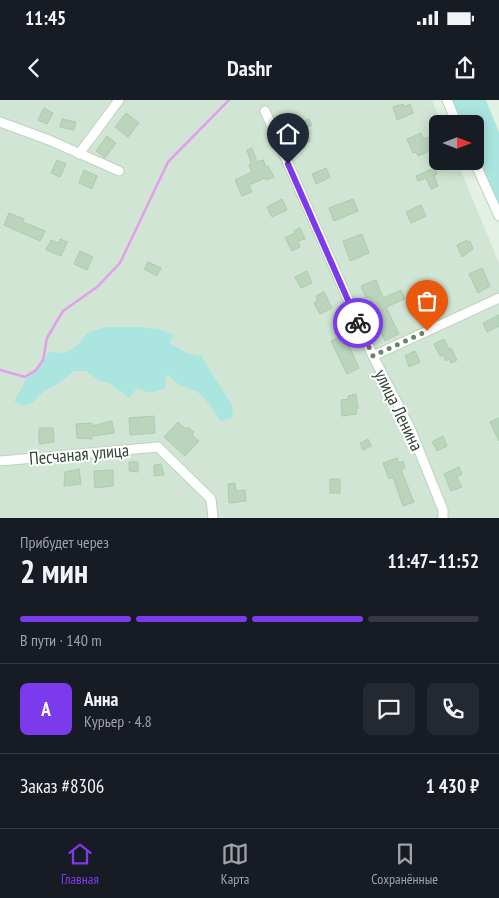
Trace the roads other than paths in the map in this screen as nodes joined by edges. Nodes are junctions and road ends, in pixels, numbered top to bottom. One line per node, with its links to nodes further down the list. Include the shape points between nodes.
1 (119, 100): 6 (street)
2 (447, 100): 4 (street)
3 (265, 111): 11 (street, улица Ленина)
4 (453, 115)
5 (0, 122): 6 (street)
6 (79, 154): 8 (street)
7 (478, 170): 9 (street)
8 (119, 171)
9 (499, 216)
10 (499, 298): 11 (street)
11 (373, 356): 14 (street, улица Ленина, via 410,428 443,510)
12 (0, 461): 13 (street, Песчаная улица, via 158,447 211,499)
13 (213, 518)
14 (443, 518)

